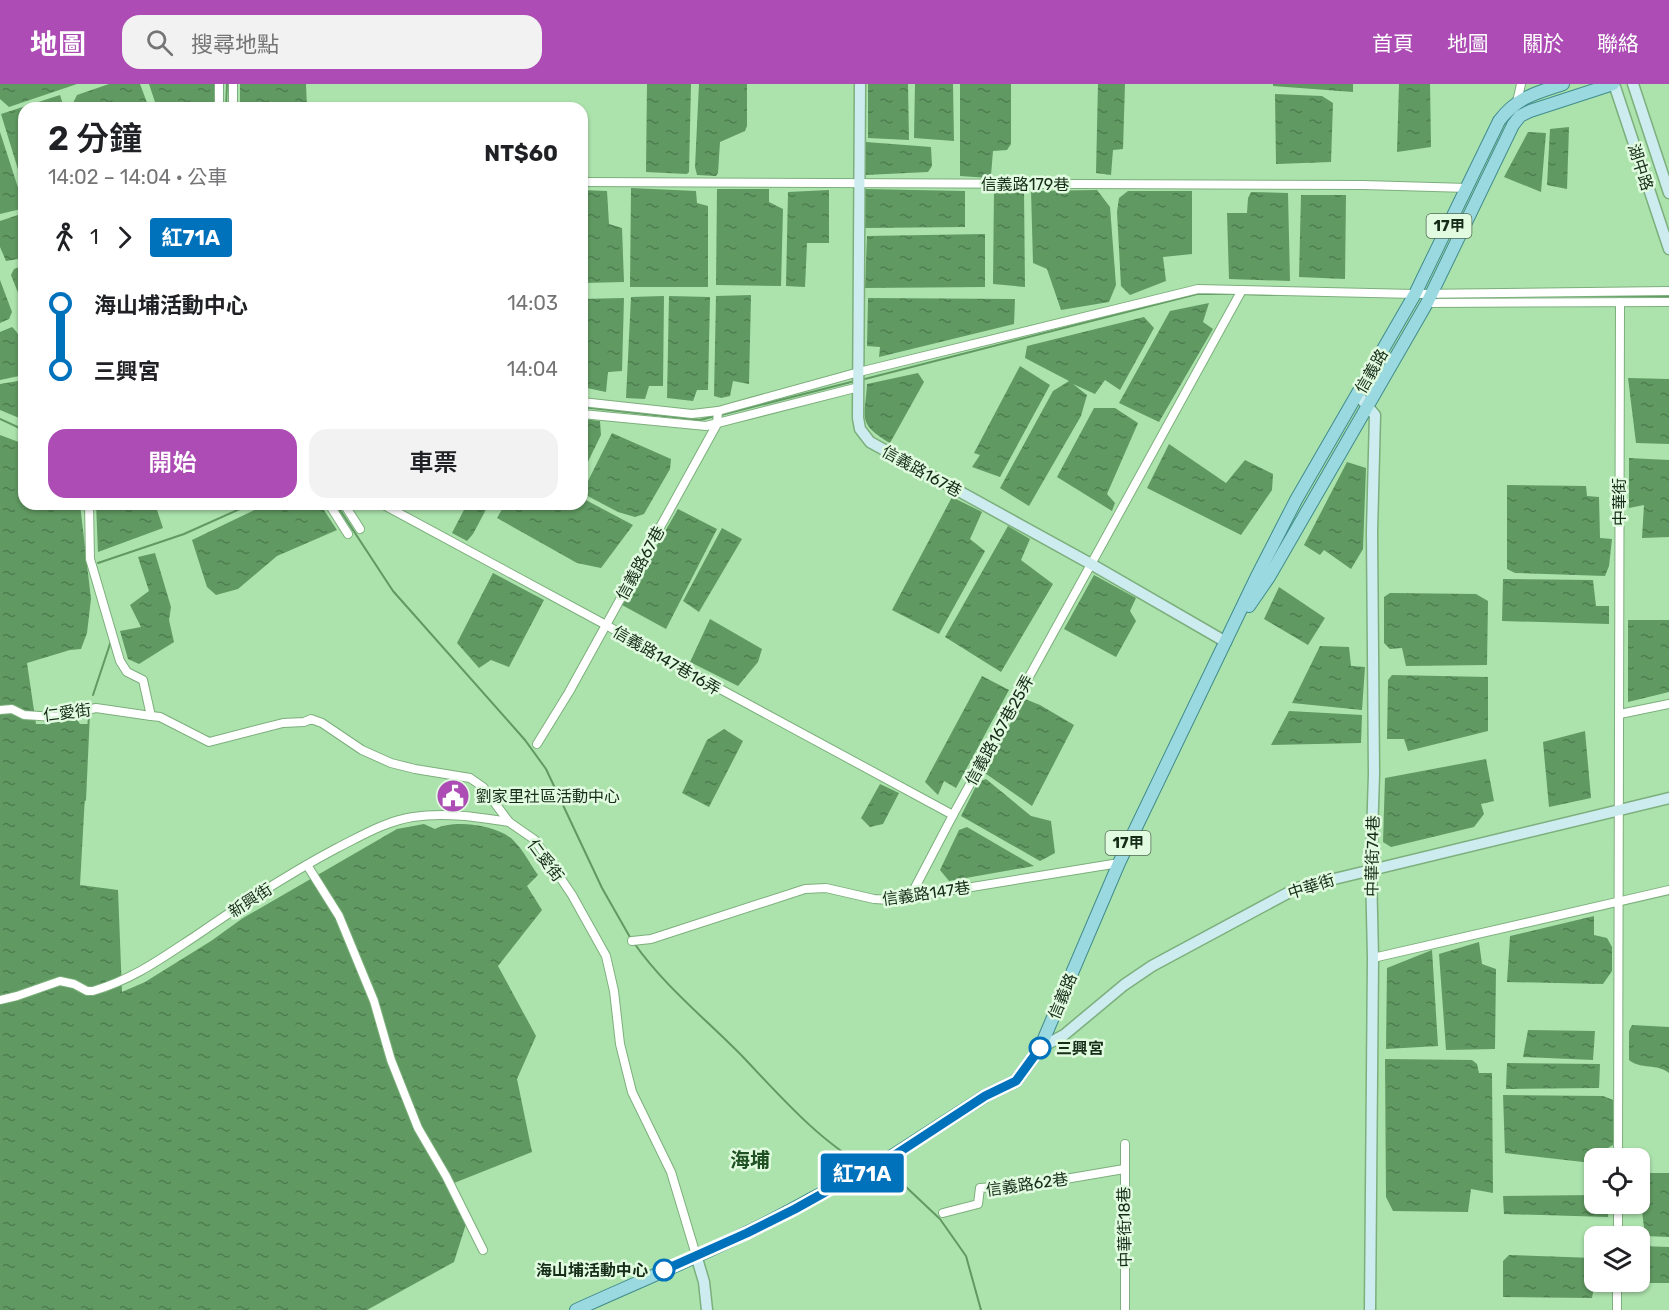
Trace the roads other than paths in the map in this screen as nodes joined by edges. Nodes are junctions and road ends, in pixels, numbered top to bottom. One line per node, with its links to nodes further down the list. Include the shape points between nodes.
1 (219, 84): 8 (street)
2 (233, 84): 9 (street)
3 (860, 84): 12 (street, 信義路167巷)
4 (1521, 84): 10 (street, 信義路)
5 (1563, 84): 10 (main road, 信義路 / 17甲)
6 (1613, 84): 15 (street, 湖中路); 19 (main road, 信義路 / 17甲, via 1520,116)
7 (1633, 84): 14 (street, 湖中路)
8 (219, 102)
9 (233, 102)
10 (1517, 102): 13 (main road, 信義路 / 17甲, via 1500,121)
11 (588, 182): 12 (street, 信義路179巷)
12 (859, 184): 13 (street, 信義路179巷); 22 (street, 信義路167巷)
13 (1468, 188): 18 (main road, 信義路 / 17甲)
14 (1669, 193)
15 (1669, 249)
16 (1242, 290): 18 (street); 22 (street, via 1198,289); 35 (street, 信義路167巷25弄)
17 (1669, 291): 19 (street)
18 (1415, 294): 19 (street); 23 (main road, 信義路 / 17甲)
19 (1429, 298): 20 (street); 25 (main road, 信義路 / 17甲)
20 (1620, 302): 21 (street); 40 (street, 中華街)
21 (1669, 302)
22 (859, 379): 26 (street); 28 (street); 35 (street, 信義路167巷, via 858,418 860,429 870,442)
23 (1357, 394): 25 (street); 37 (main road, 信義路 / 17甲, via 1296,500)
24 (588, 403): 26 (street, via 692,414)
25 (1368, 405): 37 (main road, 信義路 / 17甲, via 1269,577); 49 (street, 中華街74巷, via 1375,415)
26 (718, 411): 28 (street, 信義路67巷)
27 (588, 415): 28 (street)
28 (717, 424): 36 (street, 信義路67巷)
29 (89, 510): 41 (street, via 90,559 120,661 127,672 143,680)
30 (333, 510): 34 (street)
31 (348, 510): 33 (street)
32 (393, 510): 36 (street, 信義路147巷16弄)
33 (360, 529)
34 (348, 534)
35 (1091, 564): 37 (street, 信義路167巷); 45 (street, 信義路167巷25弄)
36 (606, 625): 42 (street, 信義路67巷); 45 (street, 信義路147巷16弄)
37 (1226, 642): 47 (main road, 信義路 / 17甲)
38 (1669, 704): 40 (street)
39 (0, 710): 41 (street, 仁愛街, via 56,717 96,708)
40 (1620, 714): 44 (street, 中華街)
41 (151, 716): 46 (street, 仁愛街, via 209,742 311,719 391,763 470,778 483,788)
42 (537, 744)
43 (1669, 798): 44 (street, 中華街)
44 (1620, 810): 49 (street, 中華街); 52 (street, 中華街)
45 (953, 815): 51 (street, 信義路167巷25弄)
46 (509, 822): 48 (street, 新興街, via 472,816 413,817 364,834); 62 (street, 仁愛街, via 535,840 606,956 632,1092 671,1172)
47 (1119, 862): 51 (street, 信義路147巷); 56 (main road, 信義路 / 17甲)
48 (307, 865): 55 (street, 新興街, via 139,973 93,991 60,981); 61 (street, via 348,936 418,1128)
49 (1371, 869): 54 (street, 中華街74巷); 56 (street, 中華街, via 1297,888 1213,932 1152,966 1064,1035)
50 (1669, 890): 52 (street)
51 (910, 897): 53 (street, 信義路147巷, via 874,899 826,888 805,889 651,939)
52 (1618, 901): 54 (street); 58 (street, 中華街)
53 (632, 941)
54 (1373, 958): 67 (street, 中華街74巷)
55 (0, 1000)
56 (1040, 1048): 62 (main road, 信義路 / 17甲, via 1016,1081 985,1096 875,1168)
57 (1125, 1144): 59 (street, 中華街18巷)
58 (1618, 1148)
59 (1124, 1169): 60 (street, 信義路62巷, via 1036,1184 980,1188 978,1203); 66 (street, 中華街18巷)
60 (943, 1213)
61 (483, 1250)
62 (696, 1255): 64 (main road, 17甲); 65 (street)
63 (1617, 1292): 68 (street)
64 (576, 1310)
65 (707, 1310)
66 (1125, 1310)
67 (1370, 1310)
68 (1617, 1310)

